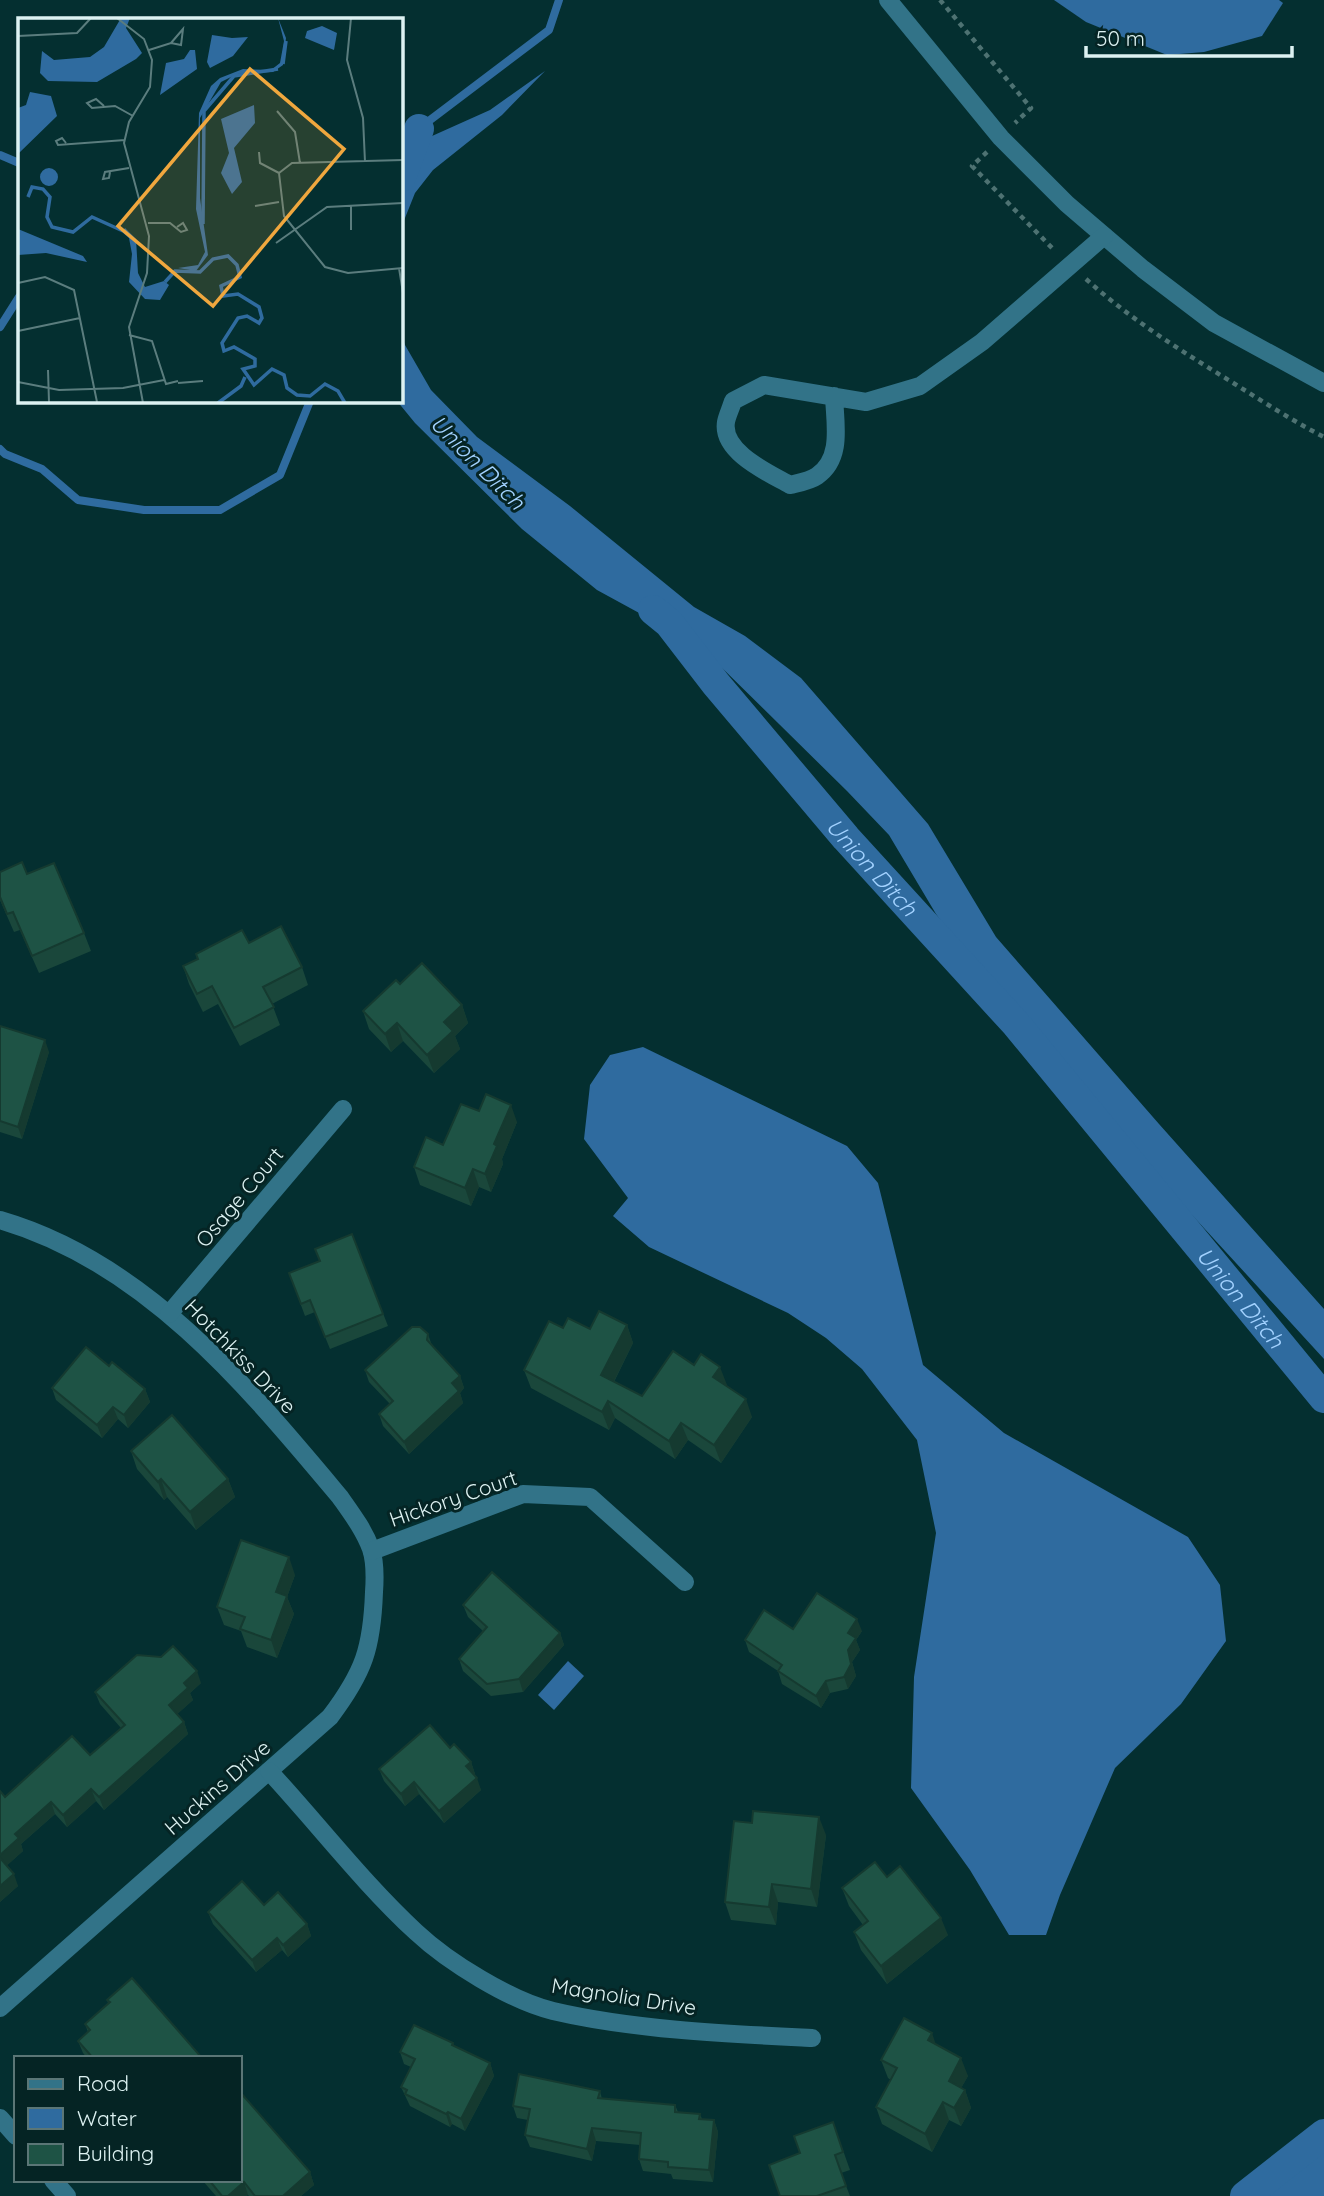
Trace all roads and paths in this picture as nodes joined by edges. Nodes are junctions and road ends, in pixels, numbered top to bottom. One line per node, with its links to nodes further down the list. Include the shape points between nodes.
1 (888, 0): 2 (street, via 1001,138)
2 (1104, 236): 3 (street, via 1214,323); 4 (street, via 982,342 920,386 866,402)
3 (1324, 383)
4 (834, 396): 4 (street, via 764,385 733,401 725,425 731,444 750,463 790,485 816,477 832,461)
5 (343, 1109): 7 (street, Osage Court)
6 (0, 1220): 7 (street, Hotchkiss Drive, via 74,1250)
7 (169, 1314): 8 (street, Hotchkiss Drive, via 318,1471 359,1525)
8 (372, 1551): 9 (street, Hickory Court, via 523,1494 590,1497); 10 (street, Huckins Drive, via 373,1620 359,1674 330,1717)
9 (685, 1582)
10 (269, 1771): 11 (street, Huckins Drive); 12 (street, Magnolia Drive, via 417,1933 468,1970 521,1998 552,2011 628,2023)
11 (0, 2008)
12 (812, 2038)
13 (0, 2118): 14 (street)
14 (14, 2134)
15 (55, 2182): 16 (street)
16 (67, 2196)

